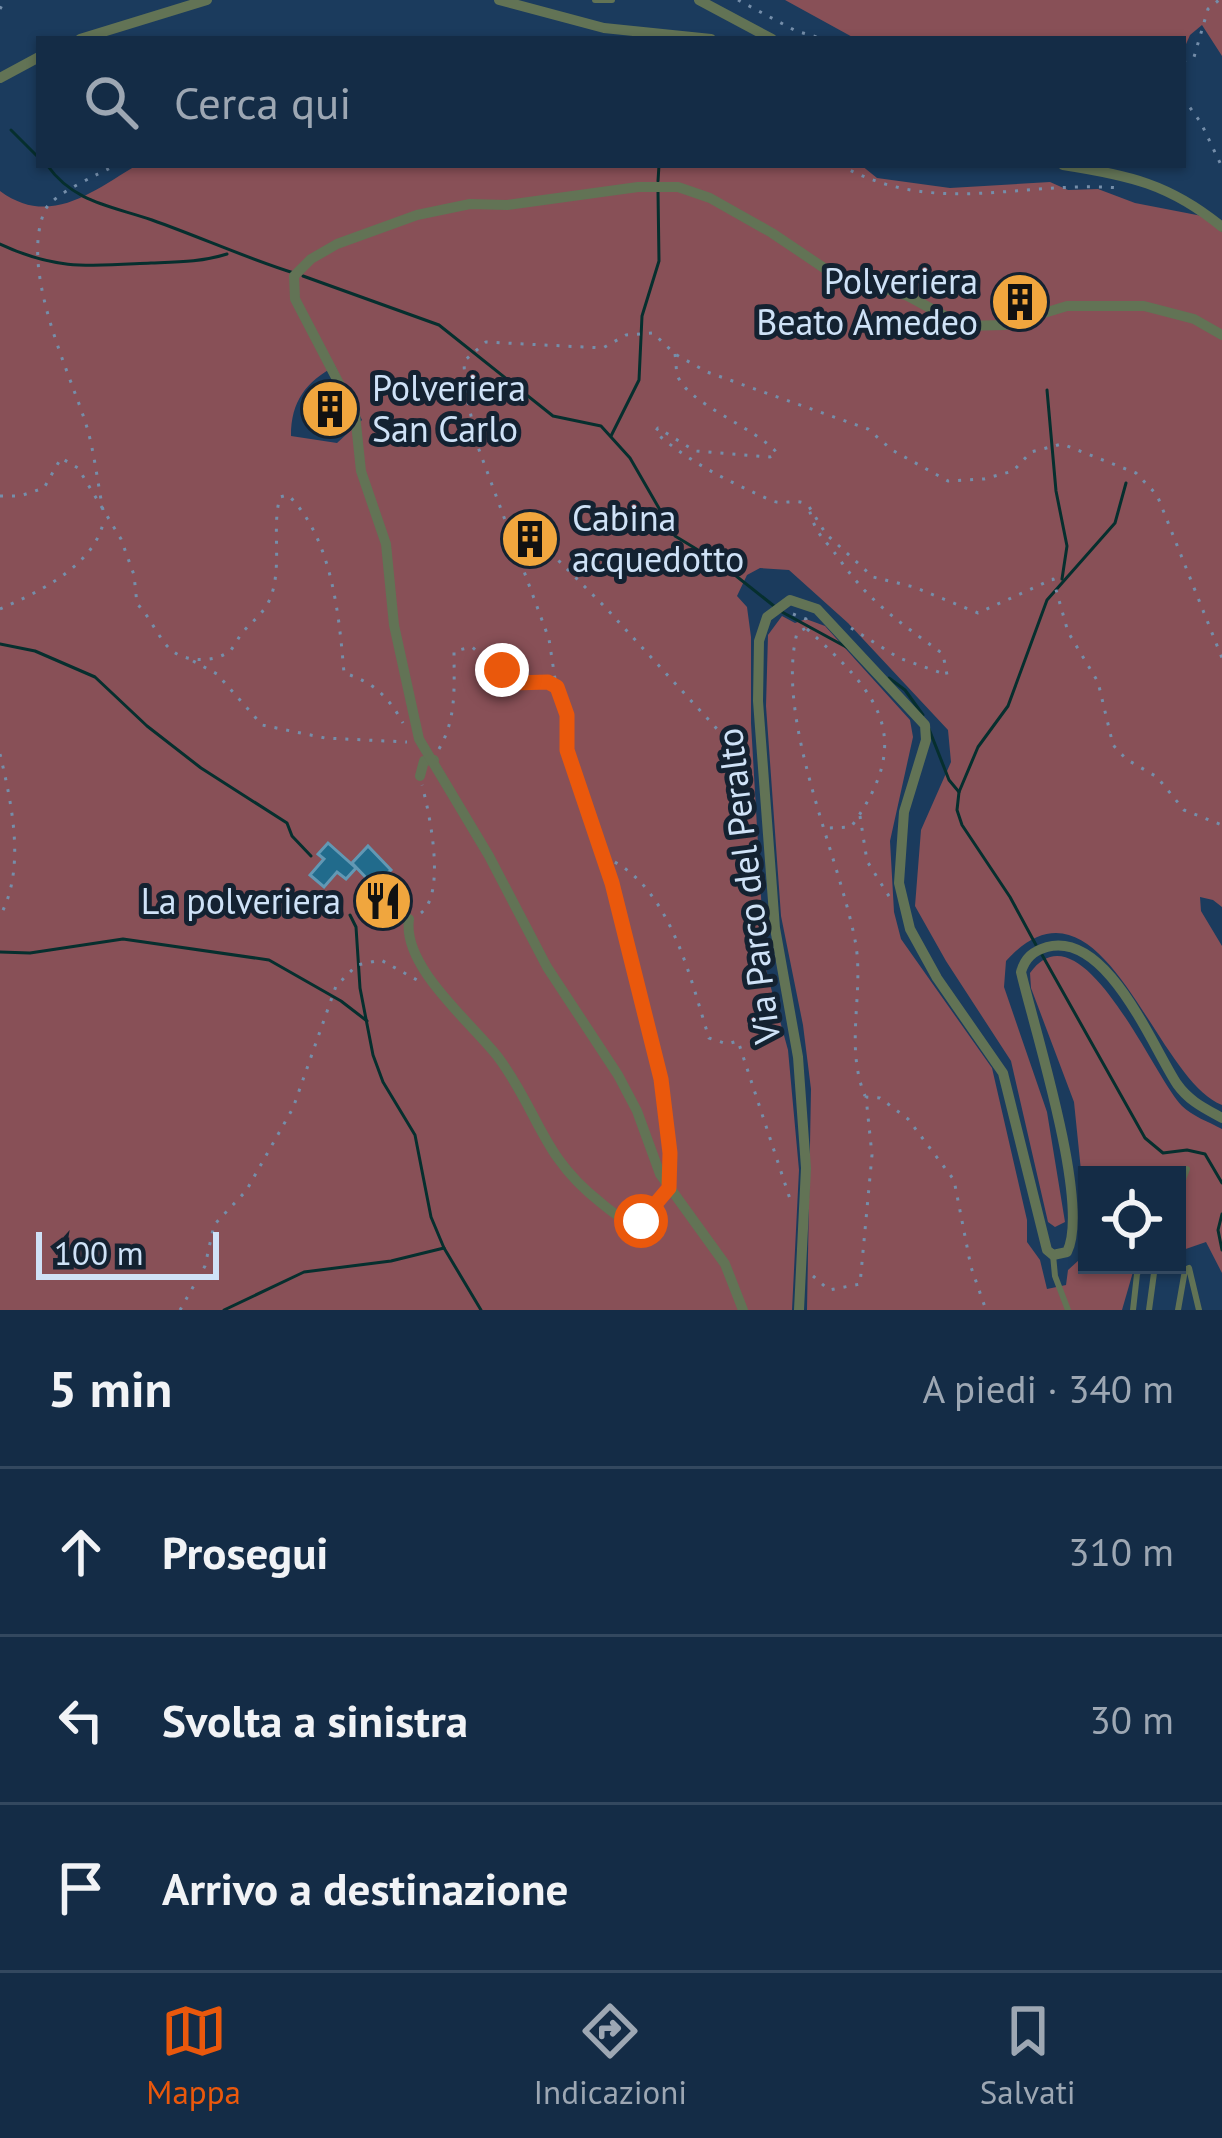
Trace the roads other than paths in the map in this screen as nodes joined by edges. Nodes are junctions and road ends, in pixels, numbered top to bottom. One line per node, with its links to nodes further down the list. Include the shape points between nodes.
1 (207, 0): 6 (street)
2 (499, 0): 7 (street, via 604,28)
3 (595, 0): 4 (lane)
4 (612, 0)
5 (699, 0): 8 (street)
6 (90, 36)
7 (682, 36)
8 (766, 36)
9 (36, 59): 10 (street)
10 (0, 78)
11 (1079, 168): 12 (street, via 1166,188)
12 (1222, 226)
13 (1222, 335): 14 (street, via 1144,306 1066,306 1005,325 963,326 908,296 830,272 752,221 678,188 470,203 417,215 310,259 294,276 296,299 355,414 361,471 386,544 404,677 419,739)
14 (434, 760): 15 (street, via 424,761); 18 (street, via 618,1075)
15 (419, 776)
16 (409, 919): 18 (street, via 417,958 529,1098 561,1167 629,1221 641,1221)
17 (1222, 1118): 19 (street, via 1190,1100 1124,994 1078,951 1039,950 1021,972 1067,1165 1072,1242)
18 (669, 1188): 22 (street, via 725,1264)
19 (1053, 1255): 23 (street, Via Parco del Peralto, via 1042,1239 1003,1073 910,929 899,883 904,812 926,725 817,609 790,600 767,617 758,701 806,1168); 24 (lane)
20 (1136, 1274): 25 (lane)
21 (1154, 1274): 26 (lane)
22 (743, 1310)
23 (799, 1310)
24 (1068, 1310)
25 (1133, 1310)
26 (1149, 1310)
27 (1178, 1310): 28 (lane, via 1187,1268)
28 (1198, 1310)

